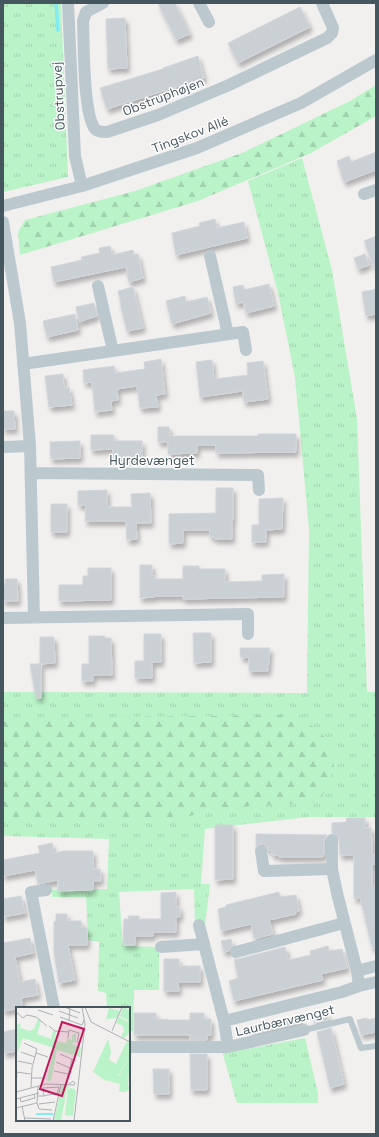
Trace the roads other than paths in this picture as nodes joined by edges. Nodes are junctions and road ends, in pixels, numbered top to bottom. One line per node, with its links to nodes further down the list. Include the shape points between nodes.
1 (68, 3): 7 (street, Obstrupvej, via 75,156)
2 (103, 3): 4 (street, Obstruphøjen, via 86,12 83,21 87,104 96,129 100,132 158,115 229,85 327,38 333,28)
3 (199, 3): 5 (street)
4 (322, 3)
5 (209, 22)
6 (376, 60): 7 (street, Tingskov Allé, via 301,103 198,148)
7 (82, 186): 10 (street, Tingskov Allé)
8 (376, 190): 9 (street)
9 (364, 194)
10 (3, 206)
11 (3, 222): 17 (street, via 20,323)
12 (210, 256): 14 (street)
13 (98, 286): 15 (street)
14 (228, 334): 15 (street); 16 (street, via 243,332)
15 (113, 350): 17 (street)
16 (246, 350)
17 (23, 364): 18 (street)
18 (30, 446): 19 (street); 20 (street)
19 (3, 447)
20 (31, 473): 21 (street, Hyrdevænget, via 258,475); 22 (street)
21 (259, 490)
22 (34, 617): 23 (street); 24 (street, via 248,614)
23 (3, 618)
24 (248, 634)
25 (332, 840): 27 (street)
26 (261, 851): 27 (street, via 264,871)
27 (332, 869): 29 (street)
28 (46, 890): 38 (street, via 31,892)
29 (344, 923): 33 (street); 35 (street)
30 (199, 925): 31 (street, Laurbærvænget)
31 (204, 944): 32 (street); 39 (street, Laurbærvænget)
32 (161, 947)
33 (236, 952)
34 (376, 966): 35 (street)
35 (357, 971): 37 (street)
36 (376, 982): 37 (street, Laurbærvænget)
37 (359, 986): 39 (street, Laurbærvænget)
38 (54, 1007)
39 (224, 1021): 43 (street, Laurbærvænget)
40 (304, 1030): 41 (lane, Laurbærvænget, via 350,1019 360,1048); 43 (street, Laurbærvænget)
41 (376, 1046)
42 (130, 1047): 43 (street, Laurbærvænget)
43 (228, 1047)

